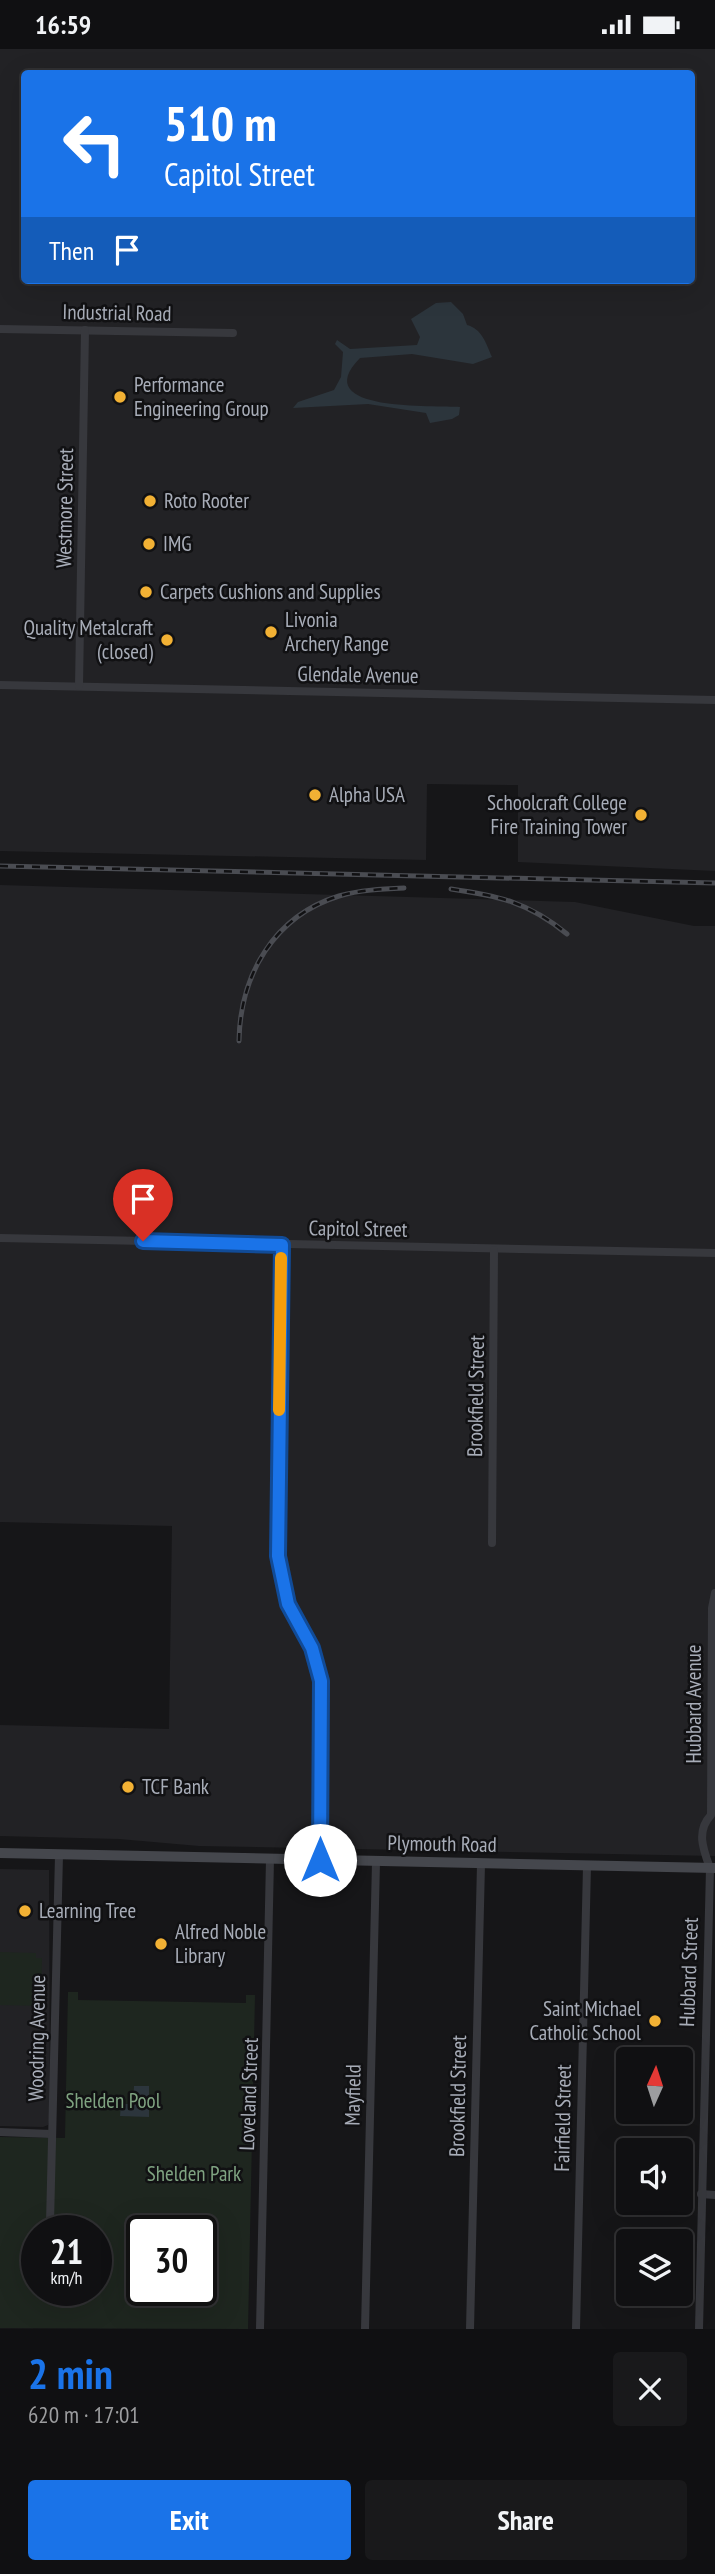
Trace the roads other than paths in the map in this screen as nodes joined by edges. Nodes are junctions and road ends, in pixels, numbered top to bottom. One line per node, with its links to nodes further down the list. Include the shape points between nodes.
1 (0, 328): 2 (street, Industrial Road)
2 (85, 330): 3 (street, Industrial Road); 5 (street, Westmore Street)
3 (233, 333)
4 (0, 685): 5 (street, Glendale Avenue)
5 (79, 686): 6 (street, Glendale Avenue)
6 (715, 700)
7 (0, 1238): 8 (street, Capitol Street)
8 (282, 1245): 9 (street, Capitol Street); 17 (street, via 278,1556 288,1604 312,1648 321,1681)
9 (494, 1250): 10 (street, Capitol Street); 11 (street, Brookfield Street)
10 (715, 1253)
11 (492, 1543)
12 (715, 1593): 13 (street, Hubbard Avenue)
13 (713, 1817): 20 (street, Hubbard Avenue, via 703,1824 702,1847)
14 (0, 1853): 15 (main road, Plymouth Road)
15 (59, 1854): 16 (main road, Plymouth Road); 23 (street, Woodring Avenue)
16 (270, 1859): 17 (main road, Plymouth Road); 27 (street, Loveland Street)
17 (320, 1860): 18 (main road, Plymouth Road)
18 (376, 1861): 19 (main road, Plymouth Road); 28 (street, Mayfield)
19 (481, 1864): 21 (main road, Plymouth Road); 29 (street, Brookfield Street)
20 (713, 1865): 21 (main road, Plymouth Road); 24 (street, Hubbard Street)
21 (587, 1866): 30 (street, Fairfield Street)
22 (0, 2132): 23 (street)
23 (52, 2134): 26 (street, Woodring Avenue)
24 (702, 2194): 25 (street); 31 (street, Hubbard Street)
25 (715, 2195)
26 (50, 2215)
27 (260, 2329)
28 (365, 2329)
29 (470, 2329)
30 (576, 2329)
31 (699, 2329)

